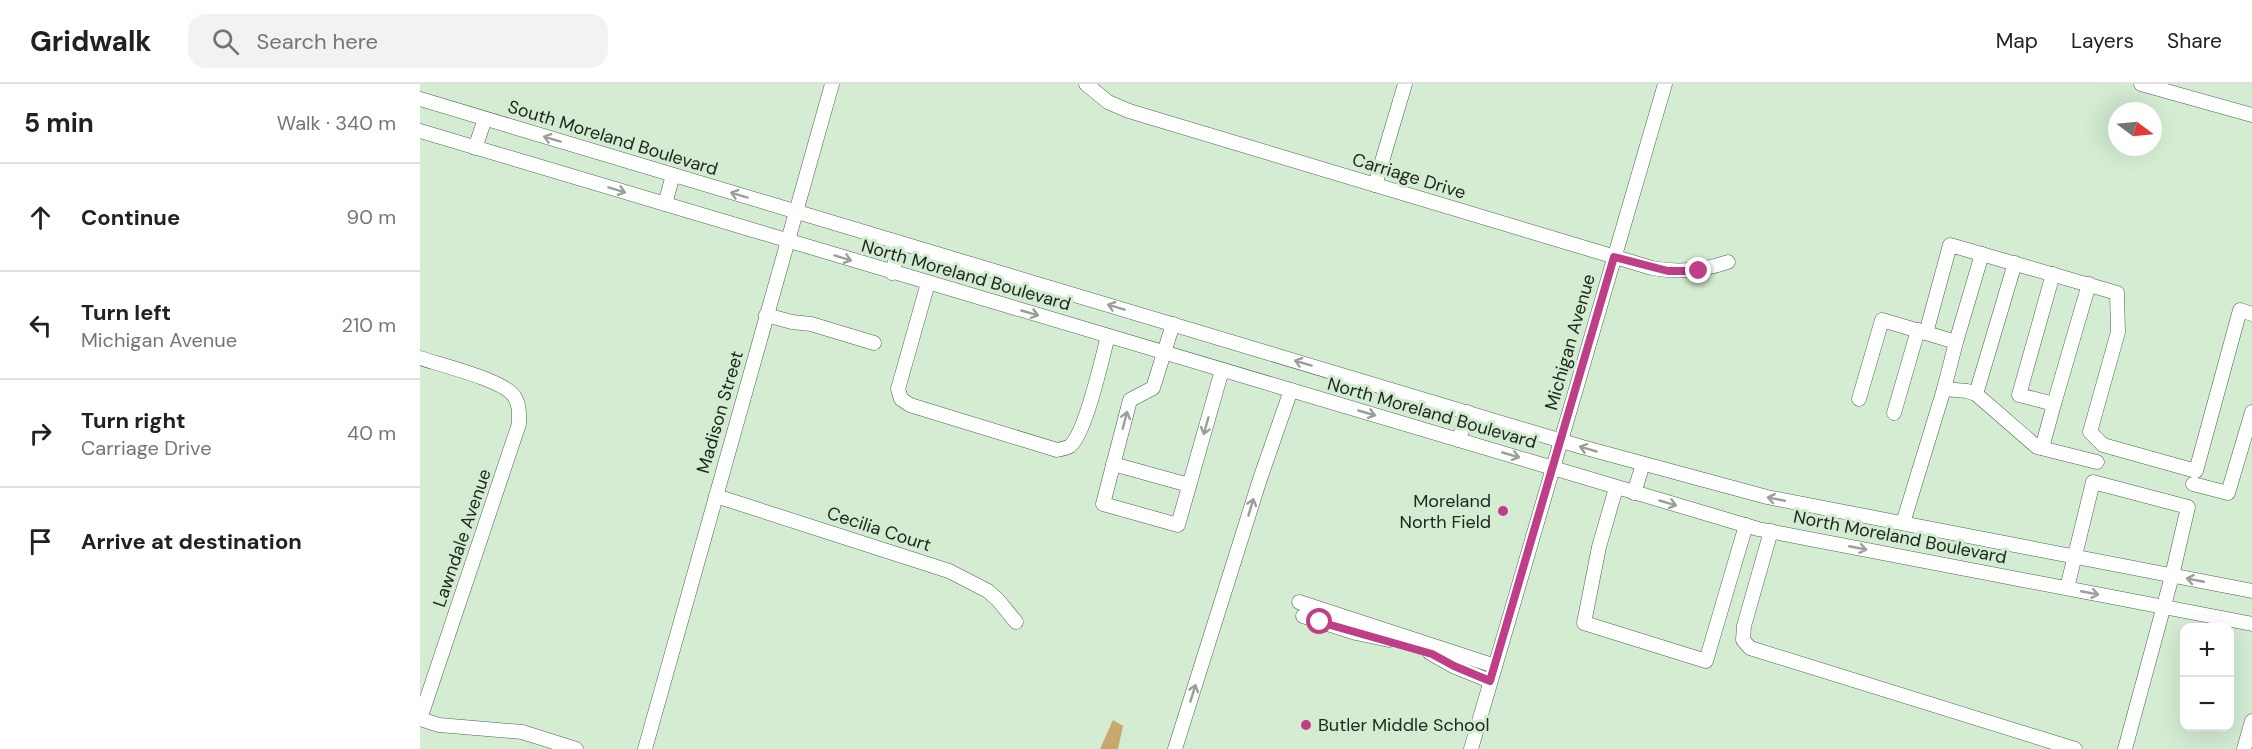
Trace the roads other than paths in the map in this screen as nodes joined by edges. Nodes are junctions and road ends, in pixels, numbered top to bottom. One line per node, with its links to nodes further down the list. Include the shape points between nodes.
1 (832, 84): 14 (street, Madison Street)
2 (1086, 84): 12 (street, Carriage Drive, via 1108,102 1129,111)
3 (1405, 84): 12 (street)
4 (1665, 84): 18 (street, Michigan Avenue)
5 (2141, 84): 7 (street)
6 (420, 99): 8 (street, South Moreland Boulevard)
7 (2252, 116)
8 (485, 119): 10 (street); 11 (street, South Moreland Boulevard, one-way to 8)
9 (420, 131): 10 (street)
10 (475, 148): 13 (street, one-way to 13)
11 (673, 175): 13 (street); 14 (street, South Moreland Boulevard, one-way to 11)
12 (1375, 185): 18 (street, Carriage Drive)
13 (665, 204): 15 (street)
14 (795, 213): 15 (street, Madison Street); 16 (street, North Moreland Boulevard)
15 (787, 241): 21 (street, North Moreland Boulevard, one-way to 21); 26 (street, Madison Street)
16 (900, 243): 21 (street); 27 (street, North Moreland Boulevard, one-way to 16)
17 (1982, 254): 20 (street); 28 (street, via 1950,245); 30 (street)
18 (1614, 257): 19 (street, Carriage Drive, via 1668,271 1699,271); 44 (street, Michigan Avenue)
19 (1728, 262)
20 (2015, 263): 22 (street); 37 (street)
21 (892, 273): 23 (street, North Moreland Boulevard)
22 (2054, 274): 24 (street); 39 (street, via 2019,395)
23 (928, 283): 29 (street, North Moreland Boulevard, one-way to 29); 29 (street, via 898,389 901,399 1057,450 1069,447 1076,439)
24 (2089, 284): 39 (street); 45 (street, via 2118,293 2118,332 2090,432)
25 (2252, 314): 51 (street, via 2240,310)
26 (766, 315): 31 (street); 56 (street, Madison Street)
27 (1173, 324): 32 (street); 40 (street, North Moreland Boulevard, one-way to 27)
28 (1922, 331): 30 (street); 38 (street, via 1882,320); 42 (street)
29 (1108, 336): 32 (street, North Moreland Boulevard)
30 (1956, 342): 35 (street)
31 (874, 343)
32 (1164, 353): 34 (street, North Moreland Boulevard); 48 (street, one-way to 32, via 1130,400 1153,388)
33 (420, 358): 70 (street, Lawndale Avenue, via 509,390 517,402 519,424)
34 (1222, 370): 36 (street, North Moreland Boulevard); 53 (street, one-way to 53)
35 (1944, 389): 37 (street); 58 (street)
36 (1291, 390): 43 (street, North Moreland Boulevard, one-way to 43); 74 (street, one-way to 36)
37 (1976, 394): 46 (street)
38 (1859, 399)
39 (2054, 404): 46 (street)
40 (1467, 412): 43 (street); 44 (street, North Moreland Boulevard)
41 (2252, 412): 51 (street, via 2228,493)
42 (1894, 413)
43 (1459, 440): 50 (street, North Moreland Boulevard, one-way to 50)
44 (1560, 440): 49 (street, North Moreland Boulevard, one-way to 44); 50 (street, Michigan Avenue)
45 (2103, 445): 47 (street); 51 (street)
46 (2042, 448): 47 (street)
47 (2097, 462): 52 (street)
48 (1113, 464): 53 (street); 53 (street, via 1103,504 1178,525)
49 (1643, 464): 55 (street); 58 (street, North Moreland Boulevard, one-way to 49, via 1767,497)
50 (1552, 468): 54 (street, North Moreland Boulevard); 68 (street, Michigan Avenue)
51 (2195, 478): 57 (street)
52 (2093, 482): 57 (street); 61 (street)
53 (1190, 485)
54 (1616, 488): 55 (street, North Moreland Boulevard); 59 (street, via 1584,623 1706,661)
55 (1634, 494): 59 (street, North Moreland Boulevard, one-way to 59)
56 (716, 496): 66 (street, Cecilia Court, via 949,571 988,591); 73 (street, Madison Street)
57 (2188, 507): 62 (street)
58 (1903, 523): 61 (street, North Moreland Boulevard)
59 (1746, 525): 60 (street, North Moreland Boulevard)
60 (1771, 531): 63 (street, North Moreland Boulevard, one-way to 63); 76 (street, via 1744,626 1743,640 1750,648)
61 (2074, 557): 62 (street, North Moreland Boulevard); 63 (street)
62 (2172, 576): 64 (street, North Moreland Boulevard, one-way to 62); 65 (street)
63 (2067, 588): 65 (street, North Moreland Boulevard, one-way to 65)
64 (2252, 591)
65 (2164, 606): 67 (street, North Moreland Boulevard); 77 (street)
66 (1016, 621)
67 (2252, 624)
68 (1495, 666): 69 (street, Michigan Avenue); 69 (street, via 1301,609 1432,654)
69 (1490, 681): 75 (street, Michigan Avenue)
70 (420, 719): 72 (street, via 439,725 522,732)
71 (2252, 721): 78 (street)
72 (576, 749)
73 (645, 749)
74 (1175, 749)
75 (1471, 749)
76 (2075, 749)
77 (2125, 749)
78 (2244, 749)

